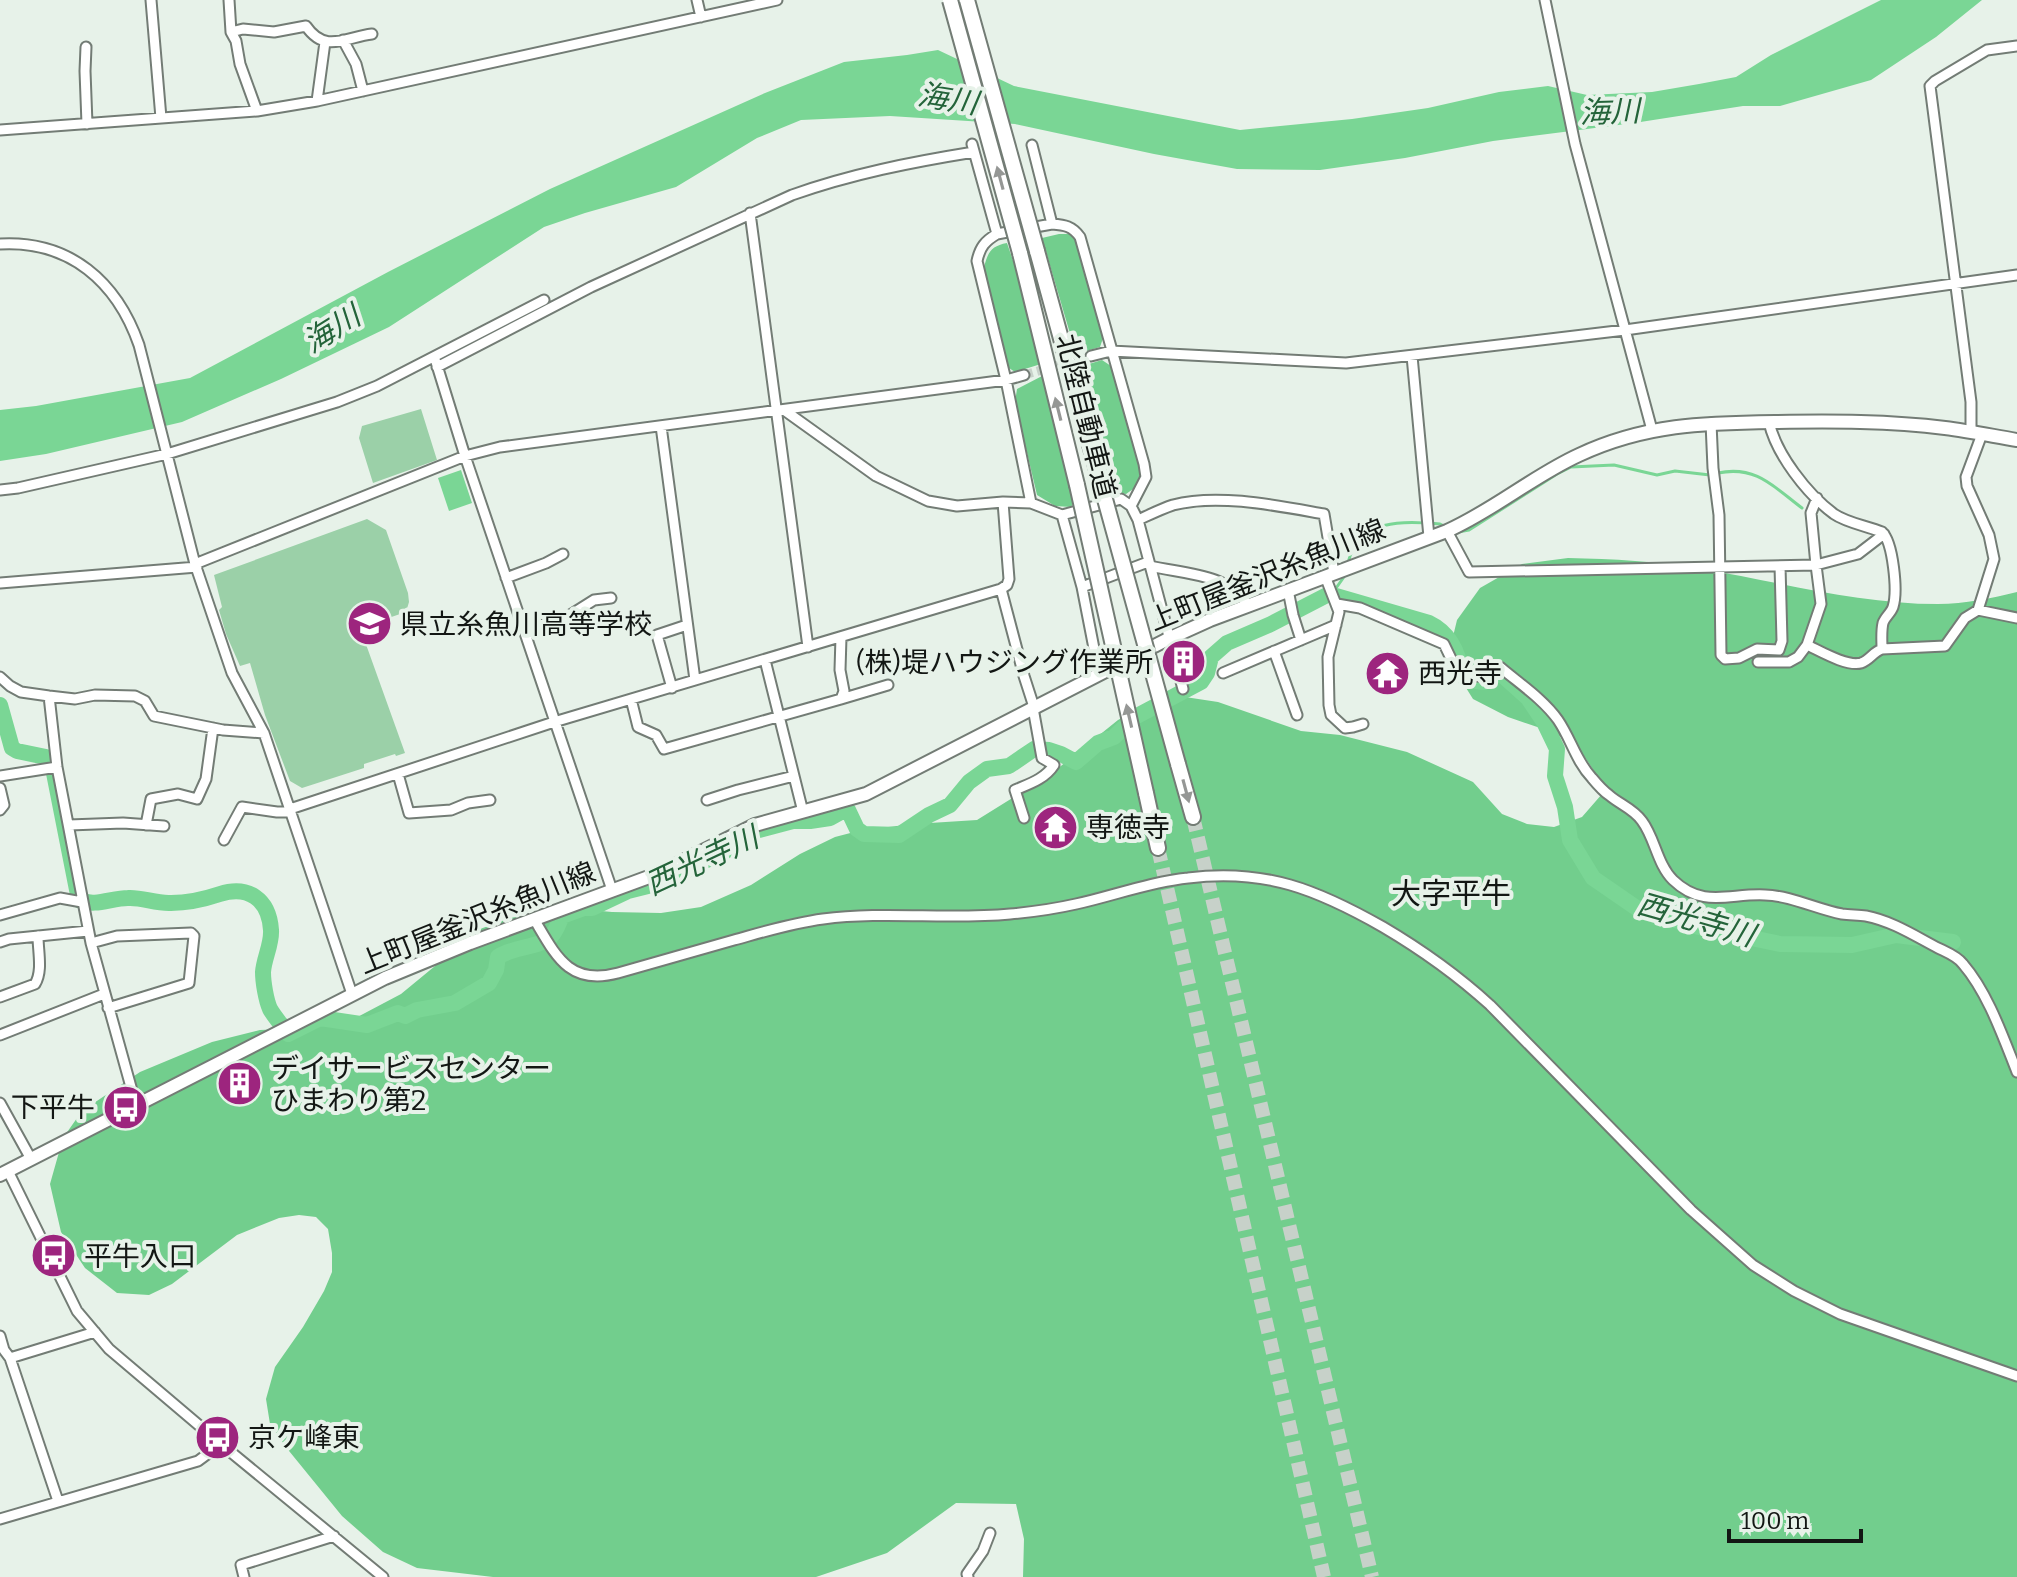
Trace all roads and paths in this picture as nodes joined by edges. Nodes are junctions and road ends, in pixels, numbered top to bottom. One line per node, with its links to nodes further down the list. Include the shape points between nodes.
1 (151, 0): 18 (street)
2 (229, 0): 9 (street)
3 (697, 0): 8 (street)
4 (777, 0): 8 (street)
5 (950, 0): 117 (highway, 北陸自動車道, one-way to 5, bridge, via 1077,485)
6 (967, 0): 111 (highway, 北陸自動車道, one-way to 111, bridge)
7 (1545, 0): 29 (street, via 1575,144)
8 (701, 17): 15 (street)
9 (231, 32): 12 (street, via 306,26); 17 (street)
10 (372, 34): 11 (street)
11 (343, 40): 12 (street); 15 (street)
12 (325, 42): 16 (street)
13 (2017, 46): 27 (street, via 1987,50 1930,86)
14 (86, 47): 19 (street)
15 (363, 91): 16 (street)
16 (317, 101): 17 (street)
17 (257, 111): 18 (street)
18 (161, 118): 19 (street)
19 (87, 124): 20 (street)
20 (0, 130)
21 (1032, 145): 23 (street)
22 (750, 213): 24 (street, via 825,183 973,148); 33 (street); 36 (street)
23 (1052, 224): 24 (street); 30 (street, via 1073,228 1080,237)
24 (997, 234): 35 (street, via 979,250 977,261)
25 (0, 244): 43 (street, via 37,246 60,254 104,283 126,313 139,345)
26 (2017, 275): 27 (street)
27 (1955, 283): 29 (street); 41 (street)
28 (544, 300): 33 (street)
29 (1625, 330): 32 (street); 40 (street)
30 (1111, 351): 31 (street); 32 (street, via 1346,363); 49 (street, via 1146,477)
31 (1091, 356)
32 (1412, 356): 54 (street)
33 (436, 362): 43 (street, via 337,402); 44 (street)
34 (1024, 375): 35 (street)
35 (1006, 380): 36 (street); 48 (street)
36 (780, 410): 39 (street); 47 (street, via 876,476 928,501 957,506); 79 (street)
37 (1769, 422): 38 (main road, 上町屋釜沢糸魚川線); 41 (main road, 上町屋釜沢糸魚川線, via 1895,423); 46 (street, via 1787,464)
38 (1711, 423): 40 (main road, 上町屋釜沢糸魚川線); 60 (street)
39 (661, 426): 44 (street); 72 (street)
40 (1652, 430): 52 (main road, 上町屋釜沢糸魚川線, via 1578,455)
41 (1977, 433): 42 (main road, 上町屋釜沢糸魚川線); 70 (street, via 1967,486 1994,559)
42 (2017, 440)
43 (167, 454): 45 (street); 58 (street)
44 (465, 456): 58 (street); 62 (street)
45 (0, 490)
46 (1817, 498): 53 (street, via 1840,517); 57 (street, via 1811,513)
47 (1003, 502): 48 (street); 65 (street, via 1009,579)
48 (1031, 503): 50 (street)
49 (1131, 506): 50 (street, via 1121,499); 51 (street)
50 (1062, 515): 64 (street)
51 (1138, 520): 56 (street); 61 (street, via 1174,505 1203,501 1256,502 1324,514)
52 (1447, 531): 54 (main road, 上町屋釜沢糸魚川線); 60 (street, via 1469,572)
53 (1884, 534): 57 (street, via 1858,554); 80 (street, via 1895,590 1893,610 1884,621)
54 (1429, 537): 61 (main road, 上町屋釜沢糸魚川線)
55 (563, 554): 62 (street)
56 (1149, 564): 64 (street); 69 (street, via 1220,581); 76 (street)
57 (1816, 565): 59 (street); 78 (street, via 1821,604)
58 (196, 566): 63 (street); 100 (street, via 232,673)
59 (1780, 566): 60 (street); 60 (street, via 1779,650 1757,649 1725,659)
60 (1720, 568)
61 (1329, 575): 66 (main road, 上町屋釜沢糸魚川線); 68 (street)
62 (506, 578): 74 (street)
63 (0, 583)
64 (1082, 587): 85 (street)
65 (1001, 589): 75 (street); 94 (street)
66 (1288, 590): 69 (main road, 上町屋釜沢糸魚川線); 77 (street)
67 (611, 598): 74 (street)
68 (1337, 604): 73 (street); 131 (street, via 1360,608 1444,644 1456,669 1482,677 1500,667 1517,680 1558,720 1591,777 1638,815 1664,867 1688,891 1733,898 1783,896 1868,917 1897,926 1961,960 1994,1016)
69 (1248, 605): 76 (main road, 上町屋釜沢糸魚川線)
70 (1978, 610): 71 (street); 80 (street, via 1965,618 1945,646)
71 (2017, 618)
72 (687, 625): 87 (street); 89 (street, via 657,635)
73 (1336, 625): 77 (street); 98 (street, via 1327,671 1331,715 1345,728)
74 (524, 630): 97 (street)
75 (841, 637): 79 (street); 93 (street)
76 (1168, 639): 85 (main road, 上町屋釜沢糸魚川線); 90 (street)
77 (1301, 640): 81 (street)
78 (1807, 645): 80 (street, via 1851,664); 83 (street, via 1789,662)
79 (808, 647): 82 (street)
80 (1882, 649)
81 (1274, 651): 84 (street); 95 (street)
82 (765, 660): 87 (street); 96 (street)
83 (1758, 662)
84 (1223, 673)
85 (1099, 674): 94 (main road, 上町屋釜沢糸魚川線)
86 (0, 677): 91 (street, via 21,692)
87 (695, 680): 89 (street)
88 (888, 685): 93 (street)
89 (672, 688): 92 (street)
90 (1183, 689)
91 (49, 696): 99 (street, via 135,696 154,716); 101 (street)
92 (631, 699): 96 (street, via 638,727 656,735 664,749); 97 (street)
93 (841, 699): 96 (street)
94 (1034, 707): 110 (main road, 上町屋釜沢糸魚川線, via 873,791); 112 (street, via 1042,758 1054,765 1015,790)
95 (1297, 715)
96 (780, 716): 104 (street)
97 (554, 722): 102 (street); 118 (street)
98 (1363, 724)
99 (213, 728): 100 (street); 114 (street, via 206,779 197,799 178,794 151,799)
100 (264, 733): 109 (street)
101 (57, 767): 103 (street); 113 (street)
102 (398, 774): 106 (street, via 409,813); 109 (street)
103 (0, 776)
104 (794, 776): 107 (street); 110 (street)
105 (0, 788): 108 (street)
106 (490, 800)
107 (707, 800)
108 (0, 810)
109 (290, 811): 116 (street, via 242,807); 127 (street)
110 (803, 812): 118 (main road, 上町屋釜沢糸魚川線, via 755,825 657,874)
111 (1193, 817)
112 (1024, 818)
113 (69, 825): 114 (street); 119 (street)
114 (146, 825): 115 (street)
115 (164, 826)
116 (224, 840)
117 (1158, 848)
118 (612, 890): 121 (main road, 上町屋釜沢糸魚川線)
119 (82, 902): 120 (street, via 60,898); 122 (street)
120 (0, 915)
121 (534, 919): 127 (main road, 上町屋釜沢糸魚川線); 139 (street, via 563,963 581,975 598,977 825,919 1031,912 1214,875 1293,885 1347,906 1468,985 1713,1231 1772,1278 1853,1319)
122 (88, 931): 123 (street); 125 (street)
123 (38, 936): 124 (street); 128 (street, via 38,980)
124 (0, 942)
125 (91, 943): 126 (street); 129 (street, via 117,936 194,936 189,983)
126 (104, 994): 129 (street); 130 (street)
127 (352, 994): 133 (main road, 上町屋釜沢糸魚川線)
128 (0, 997)
129 (108, 1008): 133 (street)
130 (0, 1035)
131 (2017, 1072)
132 (0, 1103): 134 (street)
133 (136, 1105): 134 (main road, 上町屋釜沢糸魚川線)
134 (31, 1159): 135 (main road, 上町屋釜沢糸魚川線)
135 (4, 1173): 136 (street, via 77,1311)
136 (95, 1332): 138 (street); 140 (street)
137 (0, 1336): 138 (street)
138 (10, 1358): 141 (street)
139 (2017, 1376)
140 (221, 1444): 141 (street, via 198,1461); 144 (street)
141 (58, 1501): 142 (street)
142 (0, 1519)
143 (990, 1533): 147 (street)
144 (334, 1536): 145 (street, via 241,1565); 146 (street)
145 (244, 1577)
146 (383, 1577)
147 (968, 1577)

